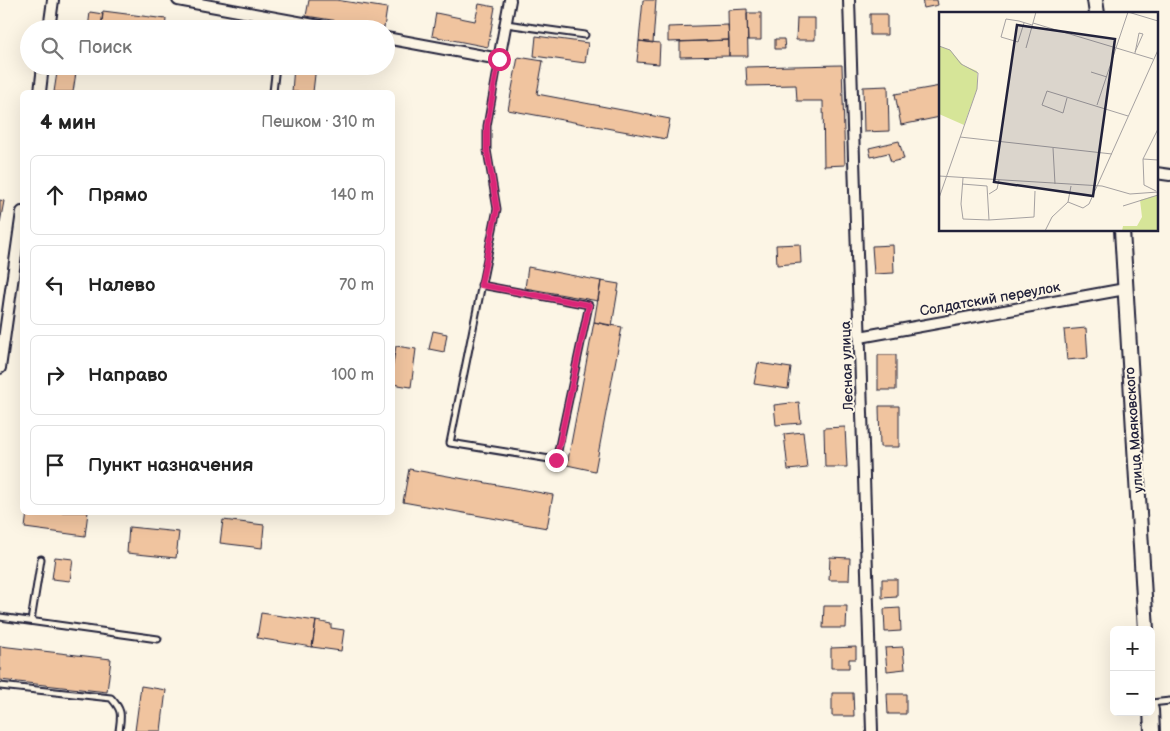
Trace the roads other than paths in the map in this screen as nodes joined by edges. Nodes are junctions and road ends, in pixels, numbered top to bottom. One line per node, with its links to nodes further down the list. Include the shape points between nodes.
1 (53, 0): 5 (street)
2 (178, 0): 6 (street)
3 (510, 0): 7 (street)
4 (849, 0): 19 (street, Лесная улица)
5 (50, 20)
6 (264, 20)
7 (506, 24): 8 (lane); 10 (street)
8 (585, 35)
9 (395, 40): 10 (street)
10 (499, 59): 17 (lane, via 487,126 487,150 497,209)
11 (43, 75): 13 (street)
12 (275, 75): 14 (lane)
13 (40, 90)
14 (273, 90)
15 (20, 226): 20 (street)
16 (1122, 231): 18 (street, улица Маяковского)
17 (481, 285): 17 (lane, via 589,305 556,460 450,443)
18 (1125, 289): 19 (street, Солдатский переулок); 24 (street, улица Маяковского)
19 (860, 337): 31 (street, Лесная улица)
20 (0, 368)
21 (40, 559): 23 (lane)
22 (0, 618): 23 (lane)
23 (31, 621): 25 (lane)
24 (1146, 626)
25 (158, 639)
26 (0, 686): 30 (lane, via 111,698 121,714)
27 (1170, 702): 28 (lane)
28 (1155, 703)
29 (1151, 716): 32 (street)
30 (119, 731)
31 (872, 731)
32 (1152, 731)

